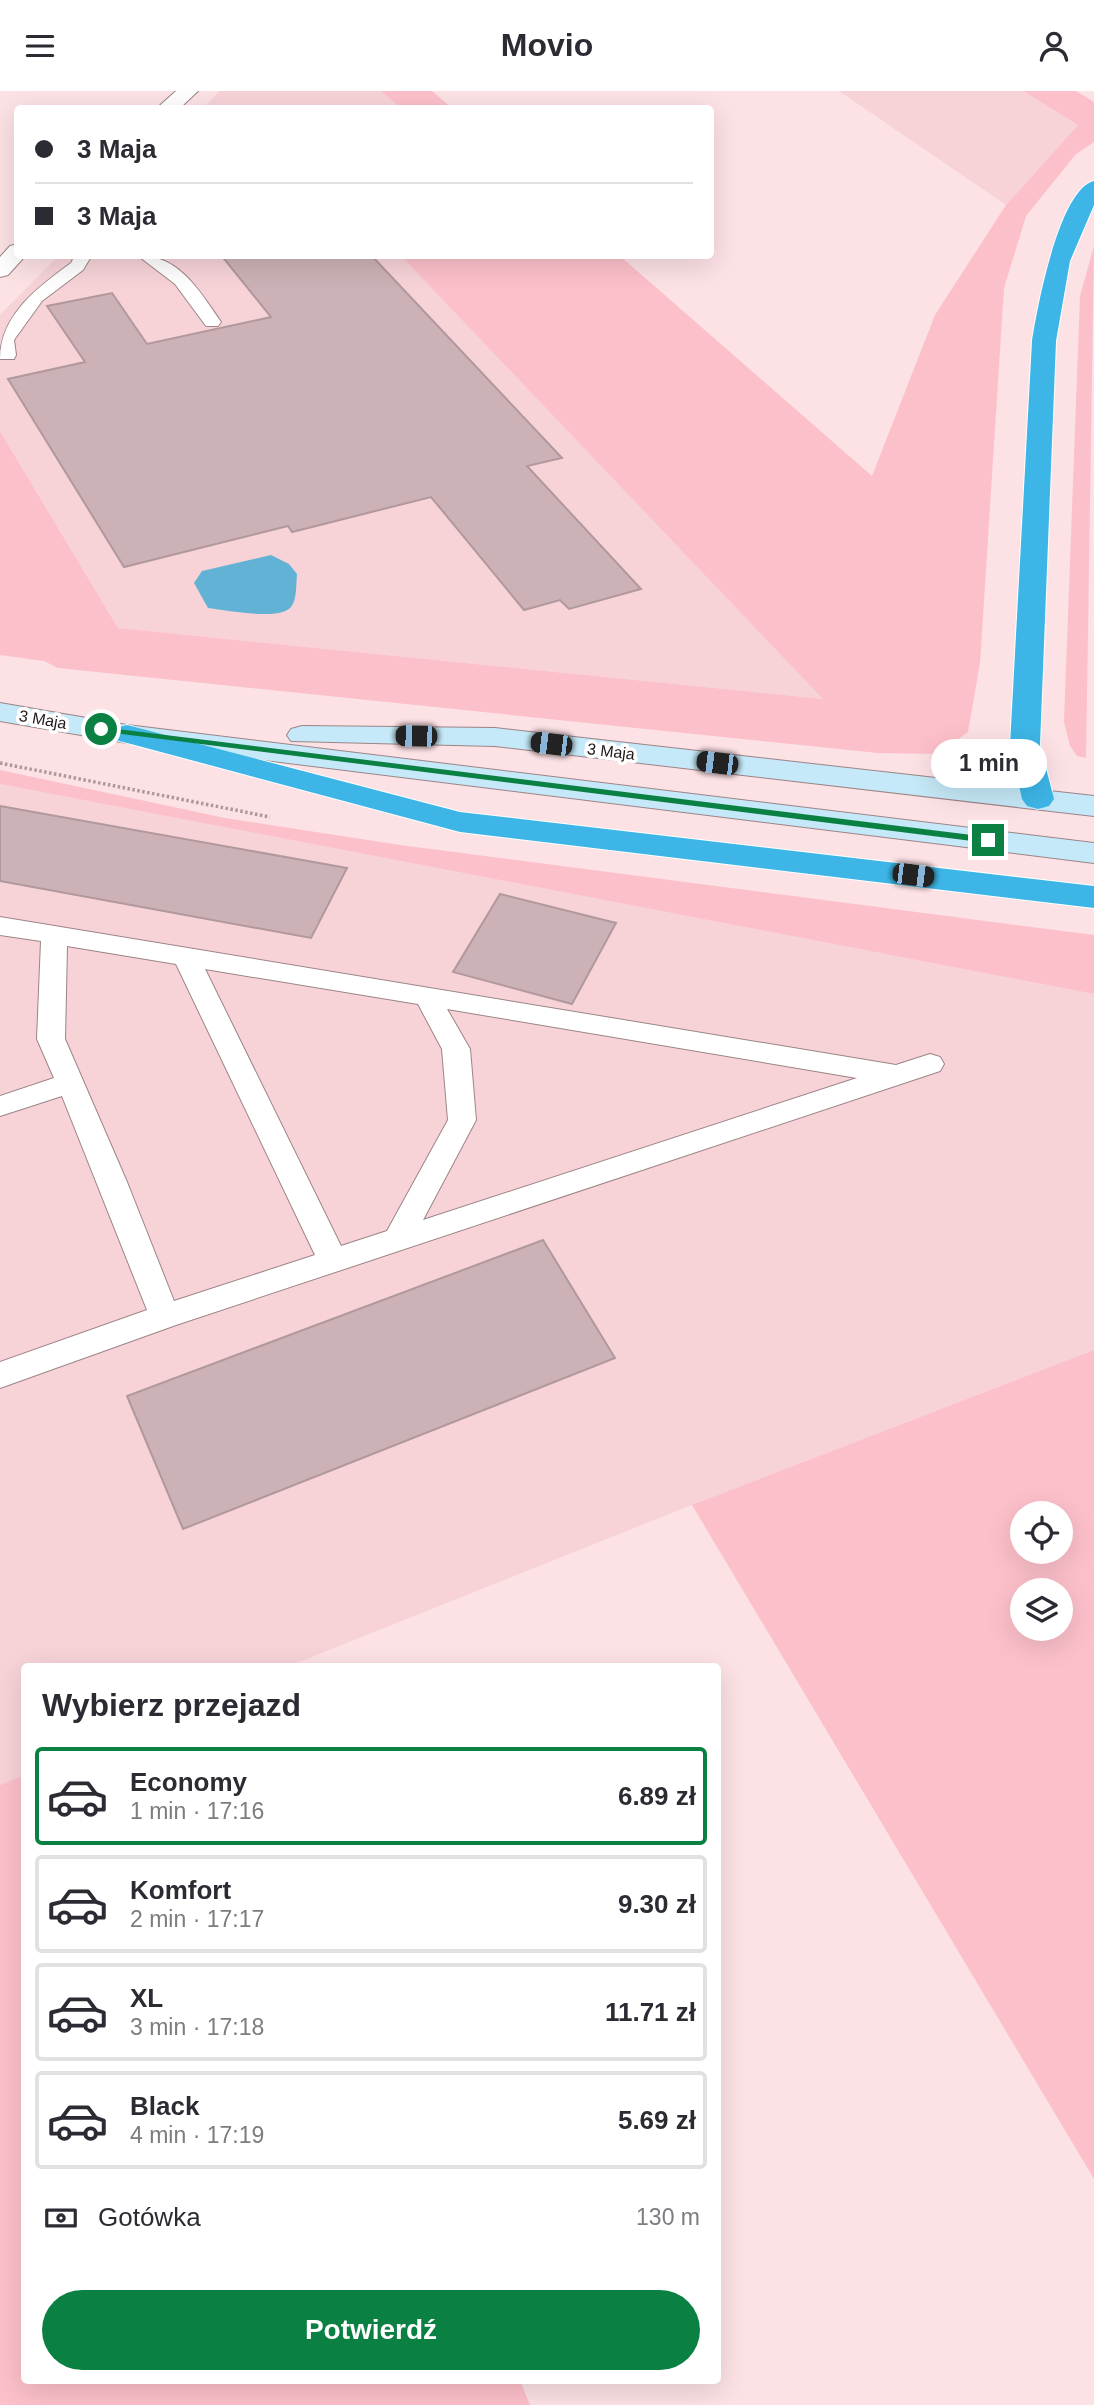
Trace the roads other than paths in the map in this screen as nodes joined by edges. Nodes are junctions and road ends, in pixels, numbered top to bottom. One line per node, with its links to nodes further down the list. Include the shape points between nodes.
1 (188, 91): 2 (street)
2 (171, 105)
3 (1094, 187): 12 (highway, via 1061,249 1044,341 1025,745)
4 (14, 255): 7 (street)
5 (81, 259): 9 (lane, via 36,297 5,340)
6 (150, 259): 8 (lane, via 180,281)
7 (0, 270)
8 (212, 322)
9 (7, 355)
10 (0, 712): 11 (main road, 3 Maja)
11 (127, 734): 12 (main road, 3 Maja, via 495,737); 14 (main road, 3 Maja); 15 (highway, via 460,822)
12 (1038, 799): 13 (main road, 3 Maja); 14 (main road)
13 (1094, 806)
14 (1091, 848)
15 (1094, 897)
16 (0, 926): 17 (lane)
17 (54, 935): 18 (lane); 22 (lane, via 51,1039)
18 (186, 957): 19 (lane); 25 (lane)
19 (427, 997): 21 (lane); 24 (lane, via 456,1049 462,1120)
20 (930, 1064): 21 (lane)
21 (898, 1075): 24 (lane)
22 (70, 1083): 23 (lane); 26 (lane)
23 (0, 1106)
24 (397, 1240): 25 (lane)
25 (333, 1261): 26 (lane)
26 (165, 1316): 27 (lane)
27 (0, 1375)

